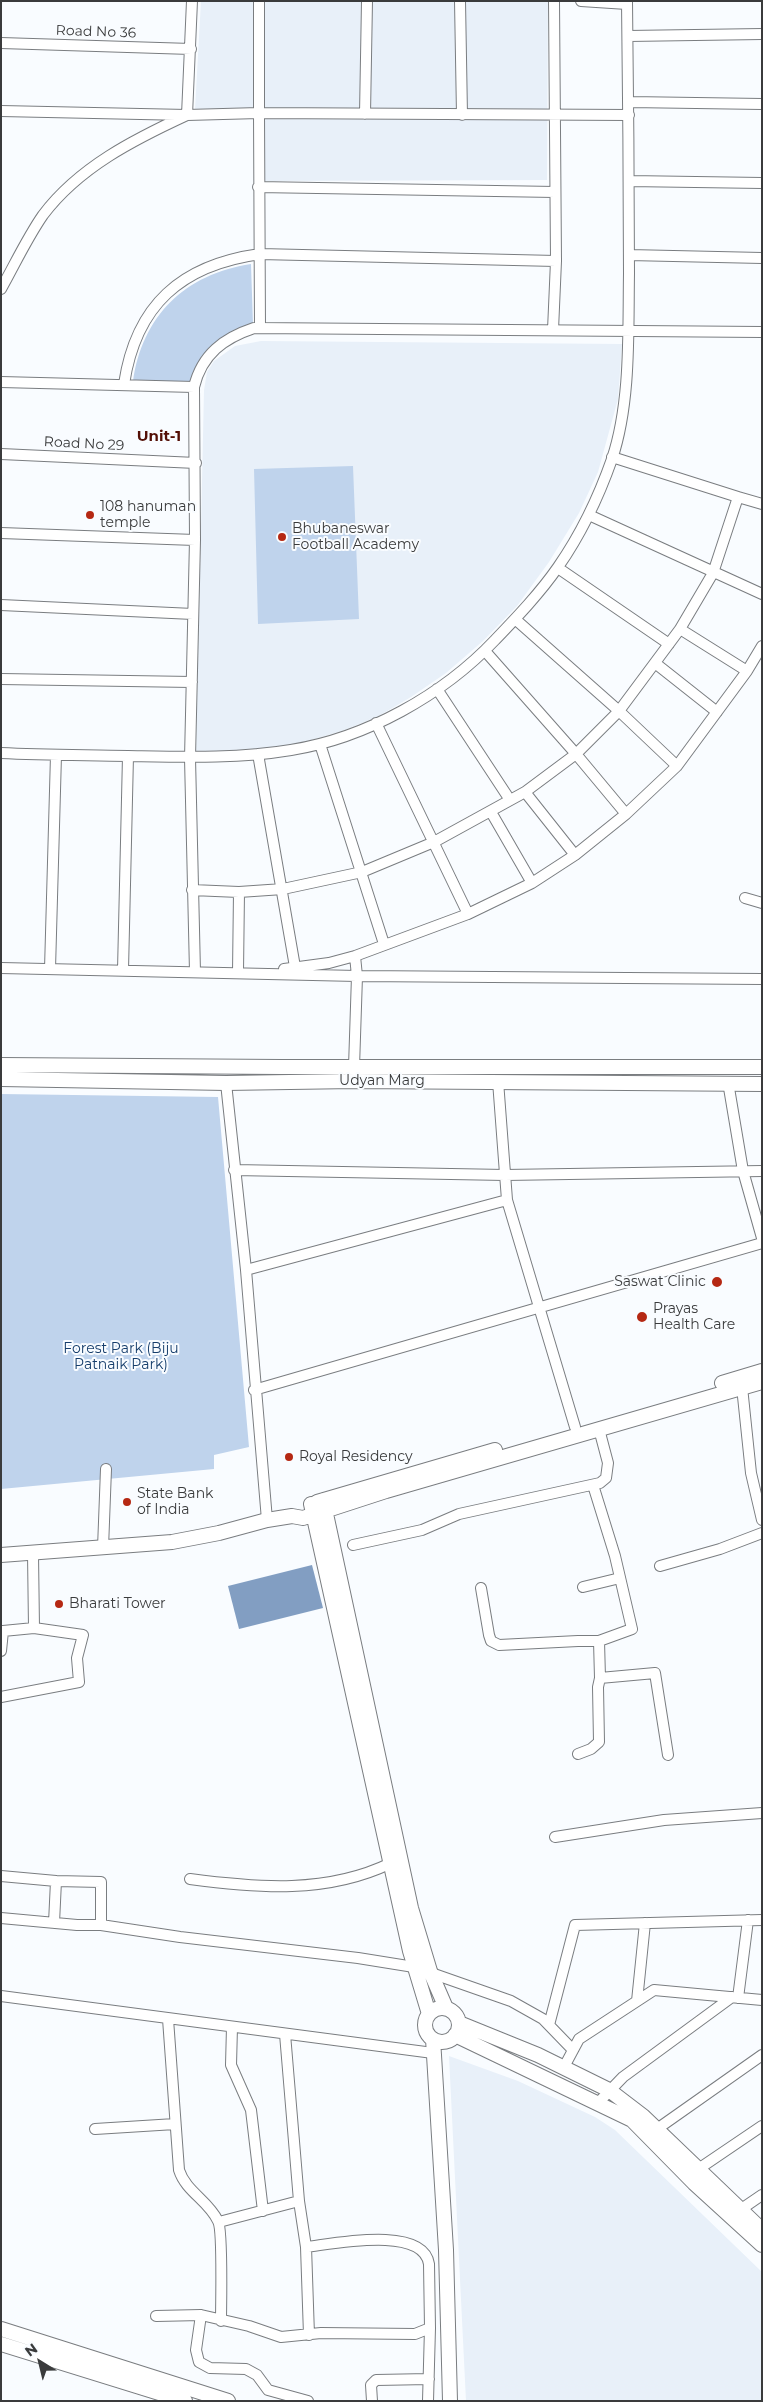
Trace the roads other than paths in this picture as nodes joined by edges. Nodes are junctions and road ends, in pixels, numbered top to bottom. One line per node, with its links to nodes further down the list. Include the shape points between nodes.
1 (192, 1): 11 (street)
2 (259, 1): 15 (street)
3 (368, 1): 16 (street)
4 (460, 1): 19 (street)
5 (554, 1): 17 (street)
6 (581, 1): 7 (street)
7 (627, 3): 9 (street)
8 (762, 34): 9 (street)
9 (628, 36): 12 (street)
10 (1, 43): 11 (street, Road No 36)
11 (191, 49): 18 (street)
12 (630, 102): 13 (street); 20 (street)
13 (762, 104)
14 (1, 111): 18 (street)
15 (258, 113): 16 (street); 18 (street); 23 (street)
16 (365, 114): 19 (street)
17 (553, 114): 19 (street); 20 (street); 24 (street)
18 (187, 115): 29 (street, via 102,161 62,192 24,246)
19 (462, 115)
20 (629, 115): 21 (street)
21 (629, 182): 22 (street); 26 (street)
22 (762, 184)
23 (258, 187): 24 (street); 25 (street)
24 (554, 192): 28 (street)
25 (260, 254): 28 (street); 30 (street); 35 (street, via 215,264 175,285 147,315 128,359)
26 (629, 255): 27 (street); 32 (street)
27 (762, 258)
28 (556, 261): 31 (street)
29 (1, 289)
30 (260, 328): 31 (street); 36 (street, via 233,336 220,344 202,365)
31 (553, 330): 32 (street)
32 (628, 330): 33 (street); 38 (street, via 626,388)
33 (762, 332)
34 (1, 382): 35 (street)
35 (124, 384): 36 (street)
36 (194, 387): 39 (street)
37 (1, 454): 39 (street, Road No 29)
38 (612, 457): 40 (street); 42 (street)
39 (196, 463): 44 (street)
40 (738, 497): 41 (street); 46 (street)
41 (762, 504)
42 (589, 515): 45 (street); 46 (street)
43 (1, 533): 44 (street)
44 (196, 540): 49 (street)
45 (558, 568): 50 (street); 52 (street)
46 (713, 573): 47 (street); 51 (street)
47 (762, 594)
48 (1, 605): 49 (street)
49 (193, 614): 58 (street)
50 (515, 619): 54 (street); 60 (street)
51 (680, 629): 52 (street); 56 (street)
52 (669, 644): 55 (street)
53 (762, 646): 56 (street)
54 (485, 651): 59 (street); 66 (street)
55 (655, 663): 60 (street); 61 (street)
56 (747, 671): 61 (street)
57 (1, 679): 58 (street)
58 (192, 682): 69 (street)
59 (437, 689): 62 (street); 72 (street)
60 (620, 711): 66 (street); 70 (street)
61 (717, 712): 70 (street)
62 (376, 723): 63 (street); 75 (street)
63 (320, 744): 65 (street); 77 (street)
64 (1, 753): 67 (street)
65 (258, 754): 69 (street); 79 (street)
66 (576, 754): 71 (street); 74 (street)
67 (56, 755): 68 (street); 89 (street)
68 (128, 756): 69 (street); 90 (street)
69 (190, 758): 80 (street)
70 (677, 766): 74 (street)
71 (525, 792): 72 (street); 76 (street)
72 (510, 800): 73 (street)
73 (491, 812): 75 (street); 78 (street)
74 (626, 814): 76 (street)
75 (434, 842): 77 (street); 84 (street)
76 (575, 855): 78 (street)
77 (362, 872): 79 (street); 85 (street)
78 (532, 882): 84 (street)
79 (283, 889): 81 (street); 87 (street)
80 (192, 890): 81 (street); 91 (street)
81 (240, 892): 92 (street)
82 (745, 898): 83 (street)
83 (762, 903)
84 (468, 914): 85 (street)
85 (384, 944): 86 (street)
86 (356, 956): 87 (street); 94 (street)
87 (296, 967): 93 (street)
88 (1, 968): 89 (street)
89 (50, 969): 90 (street)
90 (123, 970): 91 (street)
91 (196, 972): 92 (street)
92 (238, 972): 93 (street)
93 (266, 973): 94 (street)
94 (357, 976): 95 (street); 99 (street)
95 (762, 979)
96 (1, 1065): 97 (street, Udyan Marg)
97 (188, 1066): 99 (street, Udyan Marg); 102 (street)
98 (762, 1067): 99 (street, Udyan Marg)
99 (354, 1068)
100 (1, 1079): 102 (street, Udyan Marg)
101 (498, 1081): 103 (street, Udyan Marg); 104 (street, Udyan Marg); 109 (street)
102 (187, 1082): 104 (street, Udyan Marg)
103 (728, 1082): 105 (street, Udyan Marg); 107 (street)
104 (226, 1083): 106 (street)
105 (762, 1084)
106 (234, 1170): 109 (street); 113 (street)
107 (743, 1171): 108 (street); 109 (street); 111 (street)
108 (762, 1171)
109 (505, 1175): 110 (street)
110 (507, 1200): 113 (street); 114 (street)
111 (762, 1238)
112 (762, 1243): 114 (street)
113 (246, 1270): 118 (street)
114 (540, 1308): 118 (street); 119 (street)
115 (762, 1371): 119 (street)
116 (762, 1382): 117 (street)
117 (742, 1387): 120 (street); 123 (street, via 750,1473)
118 (254, 1390): 125 (street)
119 (575, 1427): 124 (street)
120 (598, 1429): 122 (street, via 608,1474); 124 (street)
121 (106, 1469): 129 (street)
122 (594, 1485): 128 (street, via 459,1514 422,1530); 133 (street)
123 (759, 1499): 126 (street)
124 (319, 1507): 125 (street, via 304,1506 292,1516); 141 (street)
125 (266, 1520): 129 (street, via 172,1542)
126 (762, 1520)
127 (762, 1533): 132 (street)
128 (352, 1545)
129 (103, 1548): 130 (street)
130 (33, 1554): 131 (street); 136 (street)
131 (1, 1555)
132 (660, 1566)
133 (620, 1578): 134 (street); 137 (street, via 632,1629)
134 (583, 1586)
135 (481, 1588): 137 (street, via 489,1635 495,1644)
136 (34, 1628): 138 (street, via 3,1631); 140 (street, via 83,1635 77,1658 79,1682)
137 (599, 1641): 139 (street)
138 (1, 1651)
139 (600, 1678): 142 (street, via 599,1742); 143 (street, via 655,1673)
140 (1, 1697)
141 (367, 1731): 146 (street); 157 (street)
142 (578, 1754)
143 (668, 1754)
144 (762, 1813): 145 (street, via 664,1820)
145 (555, 1837)
146 (391, 1863): 148 (street, via 368,1874 317,1885 274,1887); 156 (street)
147 (1, 1876): 149 (street)
148 (190, 1879)
149 (56, 1881): 153 (street); 155 (street, via 101,1882)
150 (1, 1918): 153 (street)
151 (748, 1920): 152 (street); 154 (street); 159 (street)
152 (762, 1920)
153 (54, 1923): 155 (street)
154 (645, 1923): 161 (street); 165 (street, via 574,1925)
155 (101, 1925): 156 (street)
156 (414, 1967): 157 (street); 163 (street)
157 (430, 1971): 162 (street); 165 (street, via 512,2001)
158 (1, 1996): 164 (street)
159 (735, 1998): 160 (street); 161 (street, via 654,1990); 174 (street)
160 (762, 2000)
161 (637, 2001): 170 (street, via 579,2039)
162 (446, 2008): 163 (street); 167 (street, via 456,2015)
163 (429, 2014): 169 (street, via 426,2030)
164 (168, 2019): 166 (street); 176 (street)
165 (549, 2025): 170 (street)
166 (232, 2027): 168 (street); 183 (street, via 231,2065 251,2110)
167 (457, 2029): 169 (street, via 447,2041); 173 (street); 175 (street)
168 (285, 2034): 171 (street); 182 (street)
169 (433, 2039): 171 (street)
170 (573, 2050): 173 (street)
171 (433, 2053): 202 (street, via 446,2250)
172 (762, 2055): 179 (street)
173 (564, 2067): 174 (street)
174 (609, 2090): 175 (street); 179 (street)
175 (597, 2104): 184 (street, via 632,2120 694,2184)
176 (176, 2124): 178 (street); 185 (street, via 178,2170 183,2183 206,2204)
177 (762, 2126): 180 (street)
178 (95, 2129)
179 (656, 2129): 180 (street)
180 (698, 2170): 184 (street)
181 (762, 2195): 184 (street)
182 (299, 2202): 183 (street); 188 (street)
183 (263, 2211): 185 (street)
184 (744, 2218): 186 (street); 187 (street)
185 (219, 2222): 191 (street)
186 (762, 2230)
187 (762, 2245)
188 (306, 2247): 192 (street, via 388,2239 422,2251 429,2264); 194 (street)
189 (156, 2316): 190 (street)
190 (201, 2316): 191 (street); 199 (street, via 196,2350 199,2362 210,2368 246,2369 257,2375 268,2390)
191 (221, 2321): 194 (street, via 281,2336)
192 (430, 2328): 194 (street, via 415,2334); 196 (street)
193 (1, 2330): 198 (street)
194 (309, 2335)
195 (1, 2344): 197 (street)
196 (429, 2379): 200 (street, via 376,2380 371,2385); 201 (street)
197 (185, 2401)
198 (228, 2401)
199 (308, 2401)
200 (372, 2401)
201 (428, 2401)
202 (450, 2401)

